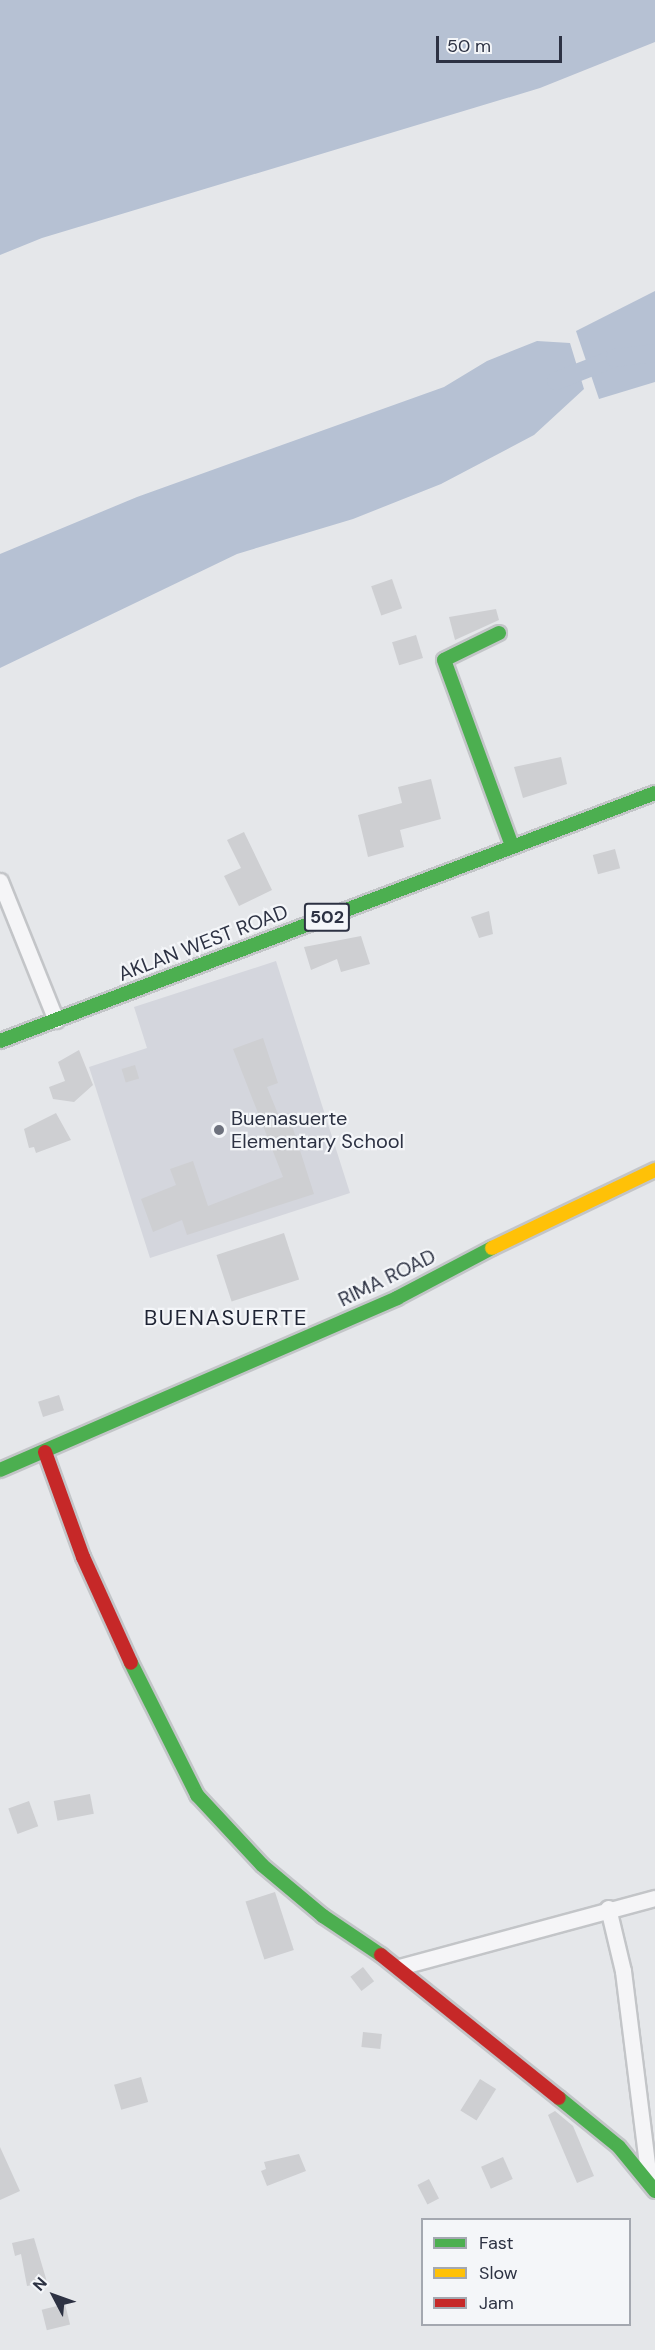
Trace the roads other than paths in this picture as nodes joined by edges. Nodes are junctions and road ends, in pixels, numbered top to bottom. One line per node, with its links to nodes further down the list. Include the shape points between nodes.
1 (499, 633): 3 (street, via 444,660)
2 (655, 793): 3 (street, AKLAN WEST ROAD / 502)
3 (512, 846): 5 (street, AKLAN WEST ROAD / 502)
4 (0, 881): 5 (street)
5 (56, 1020): 6 (street, AKLAN WEST ROAD / 502)
6 (0, 1041)
7 (655, 1170): 8 (street, RIMA ROAD, via 548,1218 396,1298)
8 (45, 1452): 9 (street, RIMA ROAD); 12 (street, via 83,1557 161,1728 198,1795 262,1865 324,1916)
9 (0, 1470)
10 (655, 1898): 11 (street)
11 (608, 1908): 12 (street); 13 (street, via 623,1971)
12 (399, 1967): 13 (street, via 619,2147)
13 (652, 2185)

